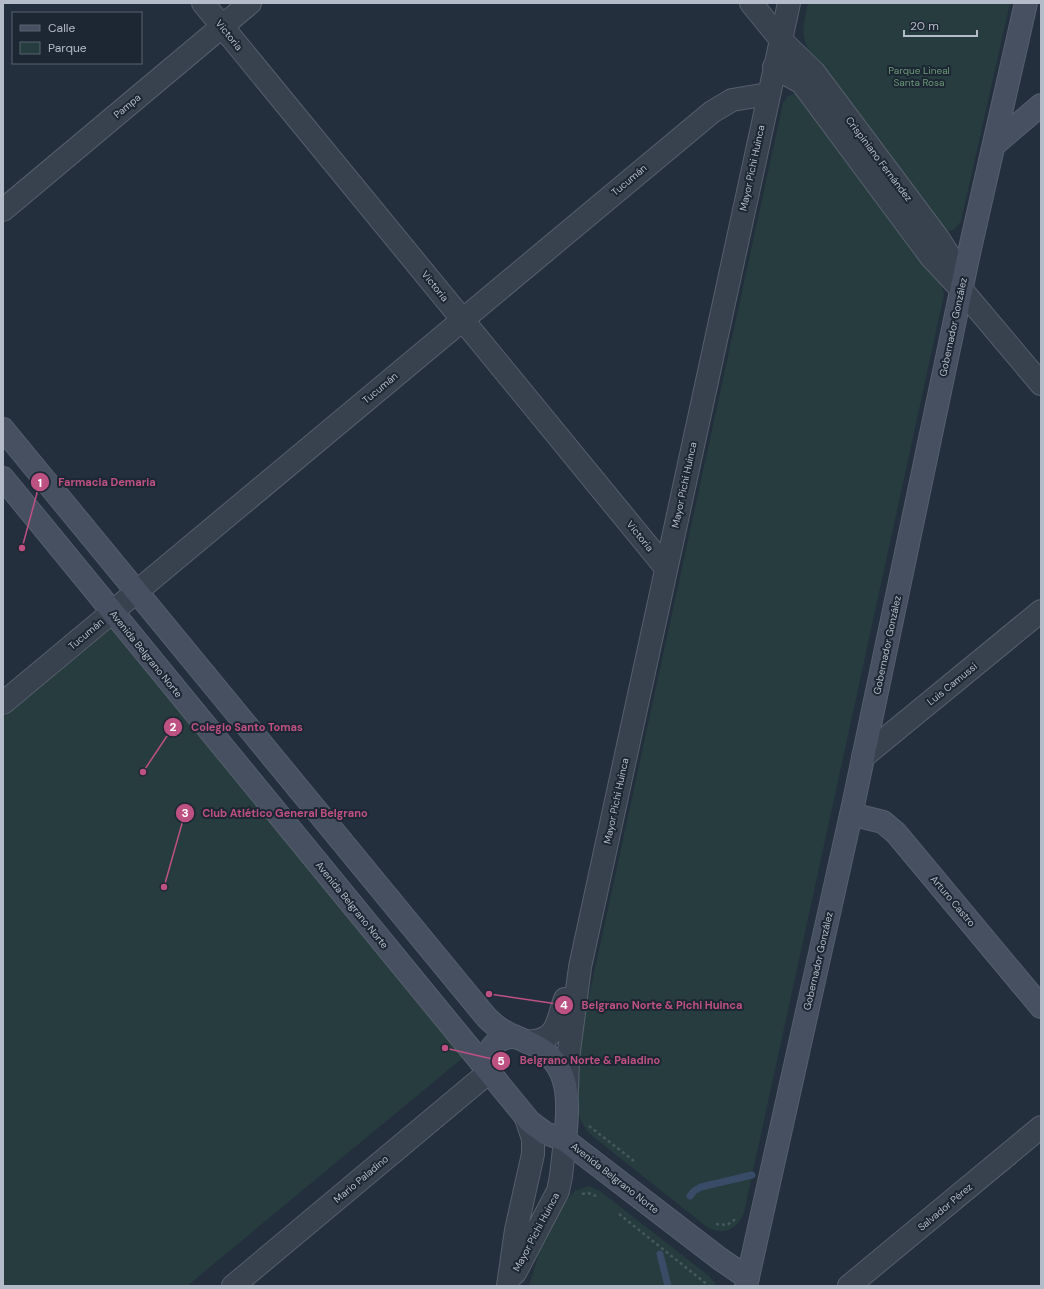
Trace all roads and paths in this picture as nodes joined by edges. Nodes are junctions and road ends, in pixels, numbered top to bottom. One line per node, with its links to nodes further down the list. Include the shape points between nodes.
1 (203, 3): 6 (street, Victoria)
2 (250, 3): 6 (street, Pampa)
3 (751, 3): 7 (street, Crispiniano Fernández)
4 (789, 3): 7 (street, Mayor Pichi Huinca)
5 (1026, 3): 11 (main road, Gobernador González)
6 (222, 26): 12 (street, Pampa); 14 (street, Victoria)
7 (781, 40): 8 (street, Mayor Pichi Huinca); 13 (street, Crispiniano Fernández, via 814,72 938,238 952,261)
8 (774, 67): 9 (street, Mayor Pichi Huinca); 13 (street, Crispiniano Fernández, via 799,80 806,88 931,257)
9 (768, 94): 14 (street, Tucumán, via 732,100 718,107); 18 (street, Mayor Pichi Huinca)
10 (1041, 105): 11 (main road)
11 (994, 145): 13 (main road, Gobernador González)
12 (3, 210)
13 (961, 288): 15 (street, Crispiniano Fernández); 23 (main road, Gobernador González)
14 (462, 319): 18 (street, Victoria); 19 (street, Tucumán)
15 (1041, 384)
16 (3, 429): 19 (main road)
17 (3, 478): 21 (main road, Avenida Belgrano Norte)
18 (666, 568): 25 (street, Mayor Pichi Huinca)
19 (137, 592): 21 (street, Tucumán); 27 (main road, via 487,1018 499,1029)
20 (1041, 611): 23 (street, Luis Camussi)
21 (112, 612): 22 (street, Tucumán); 28 (main road, Avenida Belgrano Norte)
22 (3, 703)
23 (863, 757): 24 (main road, Gobernador González)
24 (851, 814): 26 (main road, Arturo Castro, via 883,822 896,833); 40 (main road, Gobernador González)
25 (580, 967): 27 (street, Mayor Pichi Huinca, via 554,1032 540,1041); 29 (street, Mayor Pichi Huinca, via 568,1059)
26 (1041, 1007)
27 (520, 1040): 28 (main road, via 501,1040 491,1048 486,1060); 29 (main road, via 541,1049 556,1063 563,1074)
28 (489, 1072): 30 (main road, Avenida Belgrano Norte); 42 (street, Mario Paladino)
29 (567, 1091): 33 (main road, Mayor Pichi Huinca)
30 (526, 1118): 33 (main road, Avenida Belgrano Norte, via 545,1134); 41 (street, Mayor Pichi Huinca, via 533,1140 534,1154 516,1230)
31 (583, 1126): 34 (path, via 591,1126)
32 (1041, 1127): 44 (street, Salvador Pérez)
33 (565, 1140): 40 (main road, Avenida Belgrano Norte); 41 (street, Mayor Pichi Huinca, via 558,1192)
34 (640, 1165)
35 (578, 1196): 36 (path, via 588,1193)
36 (597, 1196)
37 (615, 1211): 43 (path)
38 (713, 1223): 39 (path, via 722,1226 734,1220)
39 (738, 1224)
40 (751, 1283)
41 (509, 1284)
42 (233, 1286)
43 (709, 1286)
44 (849, 1286)

